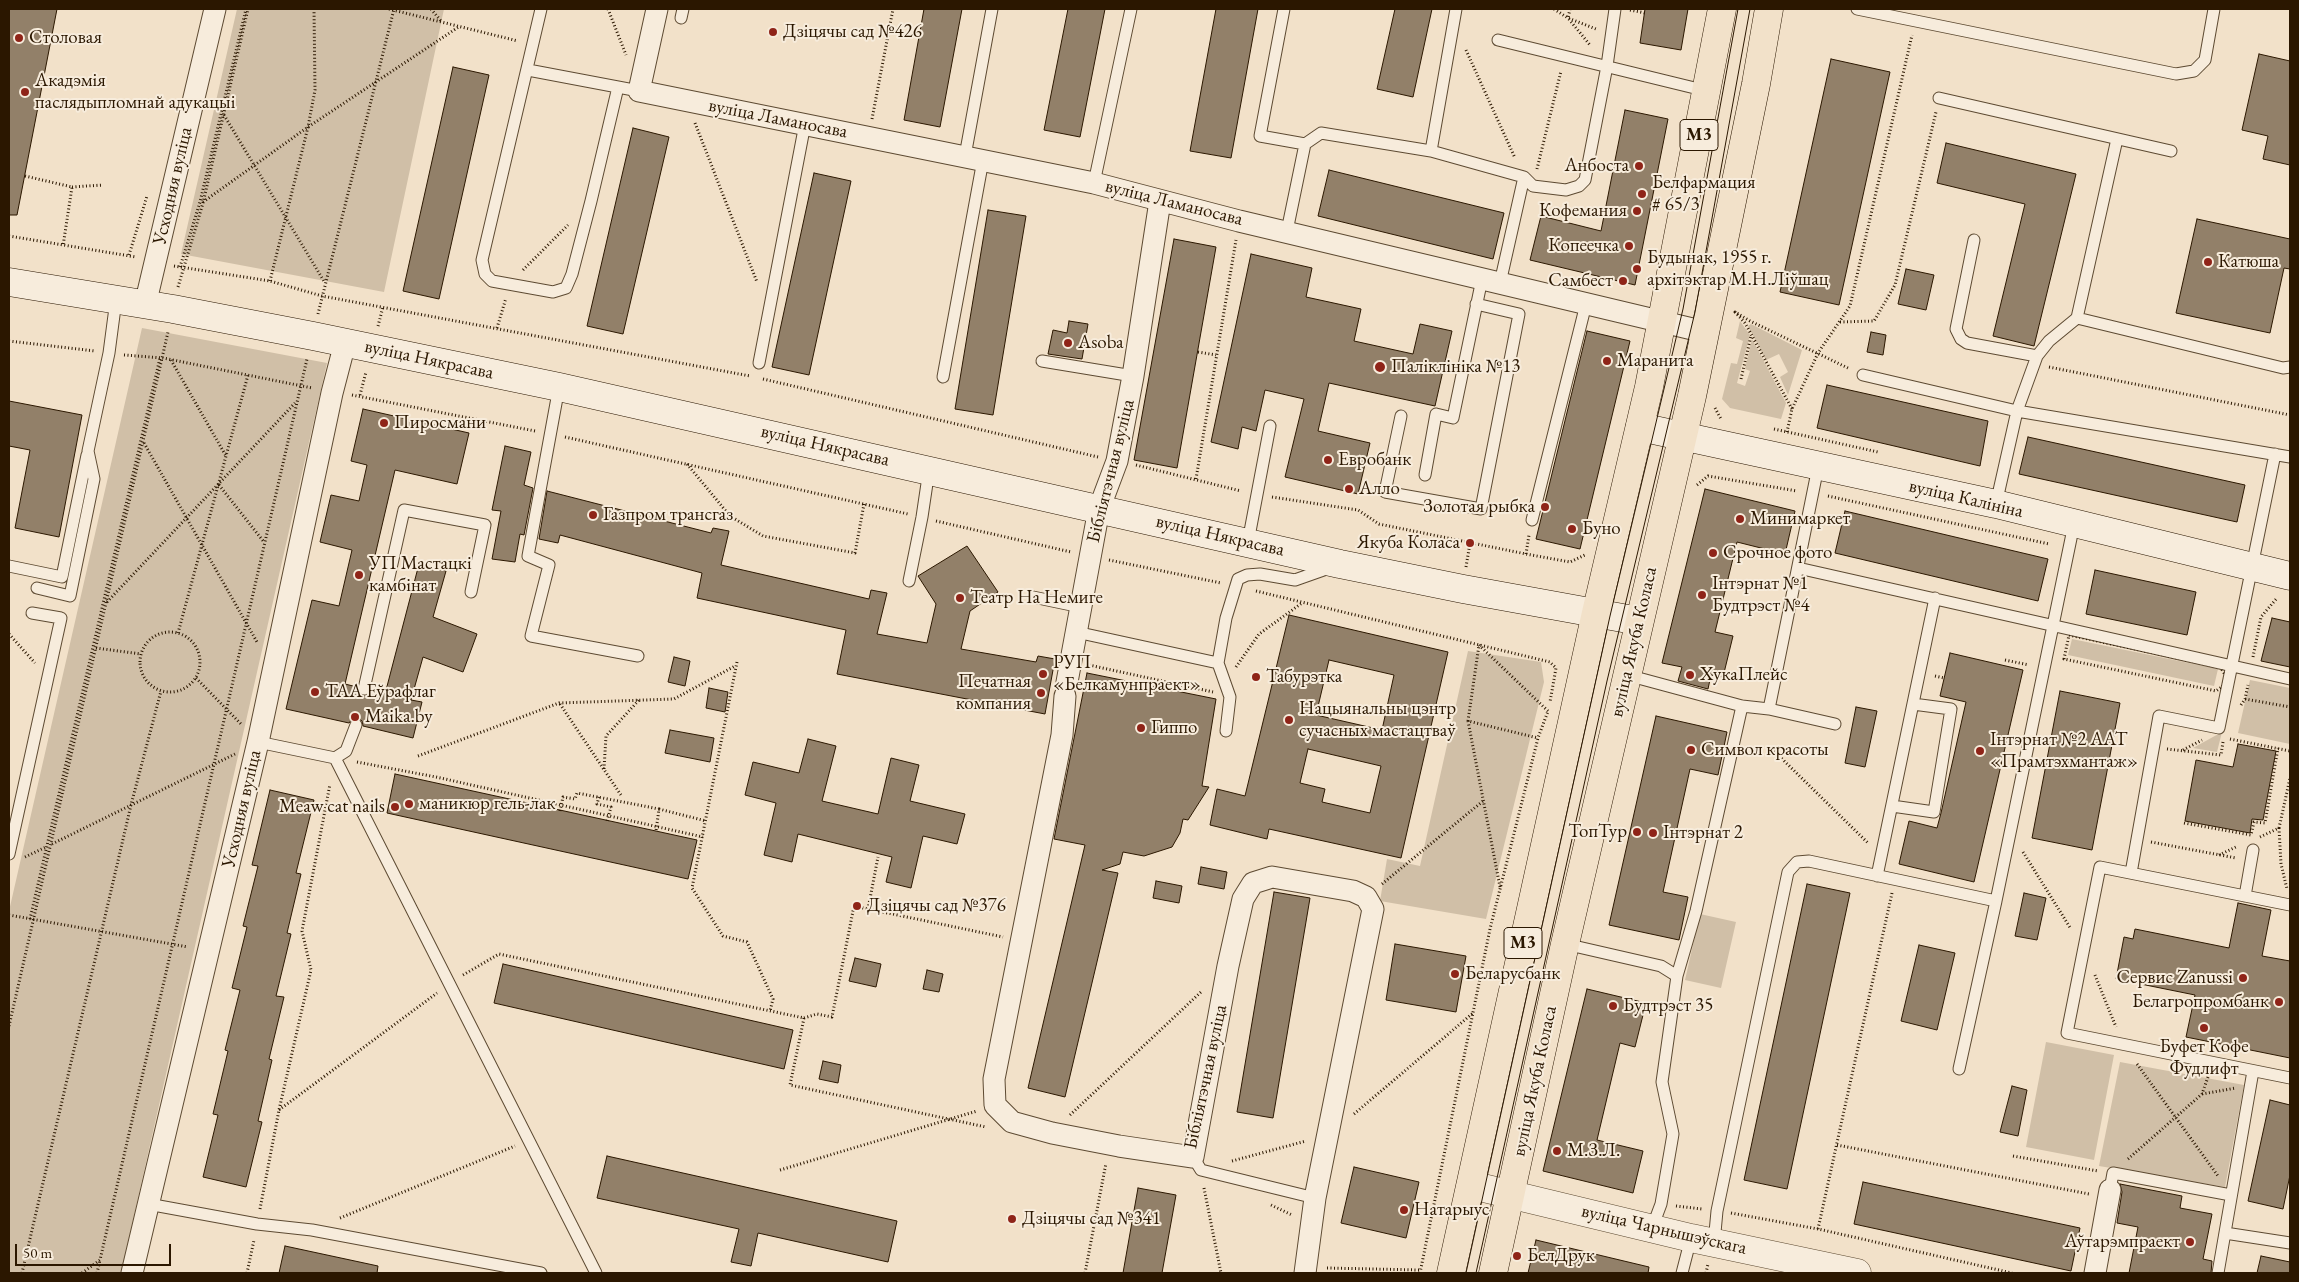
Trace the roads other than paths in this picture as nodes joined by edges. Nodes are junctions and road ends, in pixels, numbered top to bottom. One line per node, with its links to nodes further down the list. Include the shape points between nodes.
1 (215, 9): 36 (street, Усходняя вуліца)
2 (541, 9): 15 (lane)
3 (657, 9): 17 (street)
4 (992, 9): 25 (lane)
5 (1131, 9): 27 (lane)
6 (1284, 9): 22 (lane, via 1260,136)
7 (1456, 9): 23 (lane)
8 (1615, 9): 14 (lane)
9 (1722, 9): 18 (main road, М3)
10 (1769, 9): 39 (main road, вуліца Якуба Коласа / М3)
11 (1857, 9): 12 (lane, via 2176,74 2194,71 2205,60)
12 (2214, 9)
13 (1498, 40): 14 (lane)
14 (1607, 66): 18 (lane); 26 (lane, via 1585,180 1579,186 1566,190 1533,186)
15 (528, 70): 16 (lane); 16 (lane, via 482,260 484,274 492,281 553,292 566,288 591,202)
16 (618, 87): 17 (lane)
17 (639, 91): 20 (street, вуліца Ламаносава)
18 (1708, 91): 38 (main road, М3)
19 (1939, 98): 21 (lane)
20 (805, 124): 25 (street, вуліца Ламаносава); 43 (lane)
21 (2117, 139): 24 (lane); 37 (lane)
22 (1305, 144): 23 (lane, via 1321,133); 29 (lane)
23 (1431, 151): 26 (lane)
24 (2171, 151)
25 (974, 158): 27 (street, вуліца Ламаносава); 47 (lane)
26 (1524, 176): 31 (lane)
27 (1094, 183): 28 (street, вуліца Ламаносава)
28 (1160, 201): 29 (street, вуліца Ламаносава); 46 (street, Бібліятэчная вуліца)
29 (1287, 231): 31 (street, вуліца Ламаносава)
30 (1974, 240): 41 (lane, via 1956,330 1967,343)
31 (1491, 281): 34 (lane); 35 (street, вуліца Ламаносава)
32 (9, 282): 33 (main road, вуліца Някрасава)
33 (116, 300): 36 (main road, вуліца Някрасава); 54 (lane, via 109,353)
34 (1476, 304): 50 (lane, via 1519,314 1481,509 1386,492); 59 (lane, via 1453,418 1436,414)
35 (1586, 304): 38 (street, вуліца Ламаносава); 62 (lane)
36 (145, 305): 40 (main road, вуліца Някрасава)
37 (2076, 318): 41 (lane, via 2049,341); 44 (lane, via 2283,368)
38 (1663, 323): 39 (street, вуліца Ламаносава); 52 (main road, М3)
39 (1705, 332): 53 (main road, вуліца Якуба Коласа / М3)
40 (345, 343): 48 (main road, вуліца Някрасава); 93 (street, Усходняя вуліца)
41 (2035, 360): 49 (lane)
42 (1042, 361): 46 (lane)
43 (759, 363)
44 (2290, 367)
45 (1863, 375): 49 (lane)
46 (1133, 376): 61 (street, Бібліятэчная вуліца, via 1117,461)
47 (943, 377)
48 (559, 387): 58 (main road, вуліца Някрасава); 81 (lane, via 528,556 549,565 531,636)
49 (2017, 411): 55 (lane); 60 (lane)
50 (1401, 416)
51 (1270, 426): 64 (lane)
52 (1640, 427): 53 (main road, вуліца Калініна); 77 (main road, М3)
53 (1683, 436): 57 (main road, вуліца Калініна); 78 (main road, вуліца Якуба Коласа / М3)
54 (88, 451): 66 (lane, via 62,577); 71 (lane, via 94,479 70,596)
55 (2275, 454): 56 (lane); 67 (lane)
56 (2290, 457)
57 (1818, 467): 60 (main road, вуліца Калініна); 68 (lane)
58 (929, 470): 61 (main road, вуліца Някрасава); 69 (lane)
59 (1426, 475)
60 (1996, 504): 63 (main road, вуліца Калініна)
61 (1099, 509): 64 (main road, вуліца Някрасава); 75 (street, Бібліятэчная вуліца)
62 (1532, 520)
63 (2072, 536): 67 (main road, вуліца Калініна); 79 (lane)
64 (1248, 542): 65 (main road, вуліца Някрасава)
65 (1340, 564): 77 (main road, вуліца Някрасава); 82 (lane, via 1295,580 1260,574 1238,579 1226,618)
66 (9, 566)
67 (2250, 567): 70 (main road, вуліца Калініна); 83 (lane)
68 (1798, 568): 74 (lane); 89 (lane)
69 (909, 581)
70 (2284, 587)
71 (37, 588)
72 (471, 592): 86 (lane, via 485,525 404,510)
73 (1033, 597): 75 (lane)
74 (1935, 598): 79 (lane); 87 (lane)
75 (1081, 606): 80 (street, Бібліятэчная вуліца)
76 (32, 613): 97 (lane, via 61,618)
77 (1596, 613): 78 (main road, вуліца Някрасава); 109 (main road, М3)
78 (1639, 621): 84 (main road, вуліца Якуба Коласа / М3)
79 (2053, 627): 83 (lane); 101 (lane)
80 (1076, 632): 82 (lane); 108 (street, Бібліятэчная вуліца, via 1062,735 994,1079 995,1105 1012,1122)
81 (638, 656)
82 (1218, 663): 92 (lane, via 1230,697)
83 (2232, 666): 85 (lane); 98 (lane, via 2219,728 2159,716)
84 (1627, 675): 88 (lane); 103 (main road, вуліца Якуба Коласа / М3)
85 (2290, 679)
86 (364, 689)
87 (1913, 704): 95 (lane); 95 (lane, via 1951,709 1934,812)
88 (1742, 706): 89 (lane); 104 (lane, via 1696,911)
89 (1769, 709): 90 (lane)
90 (1835, 724)
91 (356, 725): 94 (lane, via 346,751)
92 (1226, 731)
93 (258, 742): 94 (lane); 114 (street, Усходняя вуліца)
94 (335, 758): 122 (lane)
95 (1892, 806): 99 (lane)
96 (2250, 849): 100 (lane)
97 (13, 858)
98 (2133, 873): 100 (lane); 106 (lane, via 2100,867 2067,1033)
99 (1877, 876): 101 (lane); 117 (lane, via 1809,861 1797,862 1788,872 1717,1210)
100 (2245, 896): 102 (lane)
101 (1996, 901): 105 (lane)
102 (2290, 905)
103 (1565, 944): 104 (lane, via 1661,966); 111 (main road, вуліца Якуба Коласа / М3)
104 (1677, 976): 115 (lane, via 1662,1082 1673,1134)
105 (1959, 1069)
106 (2253, 1071): 107 (lane); 112 (lane)
107 (2290, 1078)
108 (1197, 1163): 113 (lane); 113 (street, Бібліятэчная вуліца, via 1228,966 1243,899 1253,884 1272,877 1353,891 1366,897 1374,909)
109 (1471, 1185): 111 (main road, вуліца Чарнышэўскага); 123 (main road, М3)
110 (2110, 1187): 112 (lane); 127 (street)
111 (1511, 1194): 115 (main road, вуліца Чарнышэўскага); 124 (main road, вуліца Якуба Коласа / М3)
112 (2232, 1195): 116 (lane)
113 (1315, 1198): 119 (street)
114 (148, 1204): 120 (street, Усходняя вуліца); 121 (lane, via 257,1224 312,1230)
115 (1657, 1216): 117 (main road, вуліца Чарнышэўскага)
116 (2225, 1233): 118 (lane); 128 (lane)
117 (1702, 1240): 125 (lane); 126 (main road, вуліца Чарнышэўскага)
118 (2290, 1243)
119 (1306, 1270)
120 (132, 1273)
121 (541, 1273)
122 (596, 1273)
123 (1451, 1273)
124 (1493, 1273)
125 (1682, 1273)
126 (1857, 1273)
127 (2095, 1273)
128 (2218, 1273)

